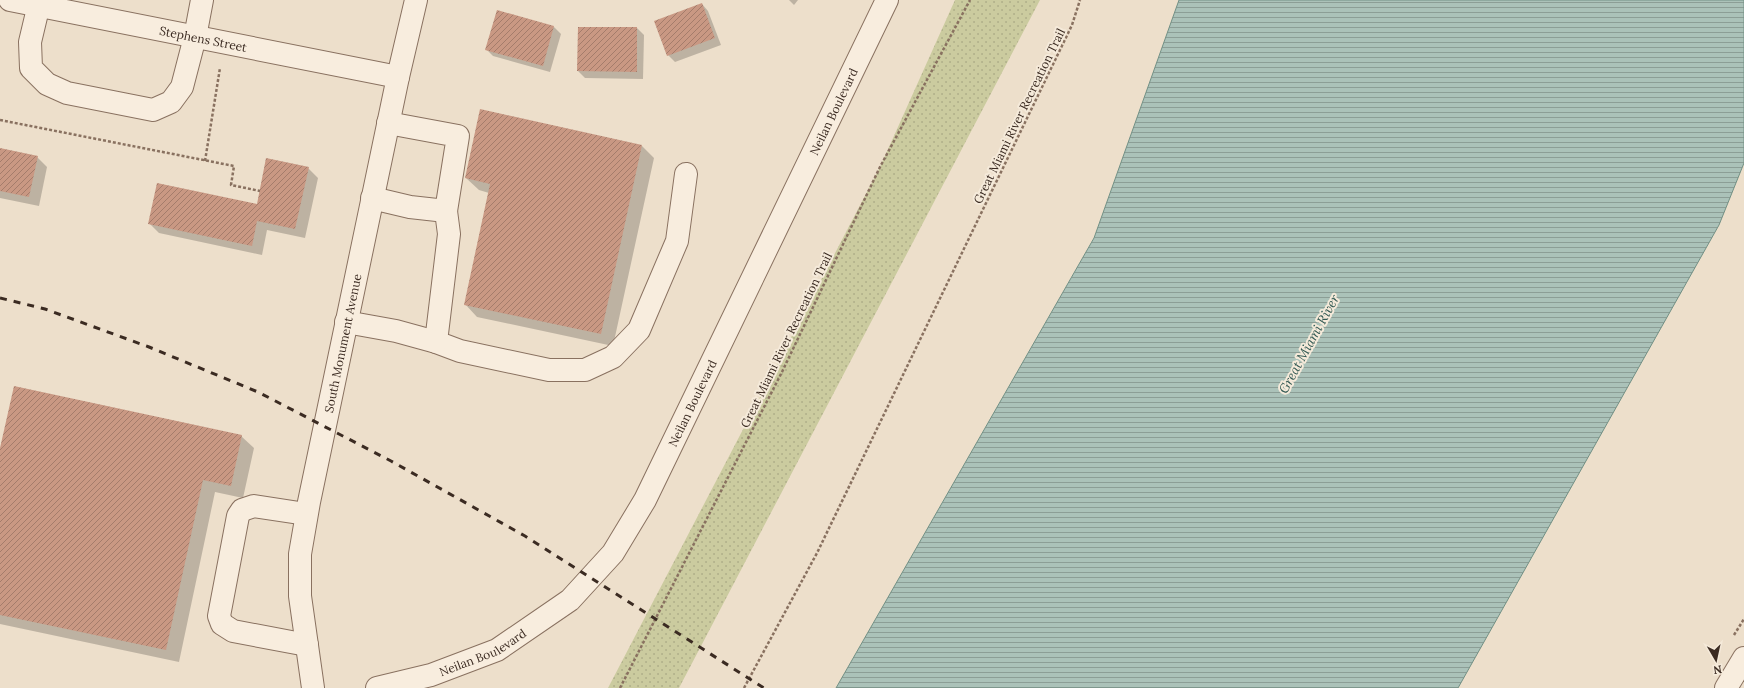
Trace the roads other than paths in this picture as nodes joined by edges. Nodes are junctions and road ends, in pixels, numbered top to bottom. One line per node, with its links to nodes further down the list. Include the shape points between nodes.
1 (10, 0): 5 (street, Stephens Street)
2 (202, 0): 6 (street)
3 (416, 0): 7 (street, South Monument Avenue)
4 (887, 0): 18 (street, Neilan Boulevard, via 645,500 613,552 570,600 497,650 431,675)
5 (39, 3): 6 (street, Stephens Street); 6 (street, via 30,42 31,68 47,84 66,93 153,110 171,102 182,88)
6 (195, 37): 7 (street, Stephens Street)
7 (398, 77): 8 (street, South Monument Avenue)
8 (388, 123): 10 (street, South Monument Avenue); 11 (street, via 458,136)
9 (686, 174): 13 (street, via 677,240 639,330 613,357 585,370 549,370 460,351)
10 (372, 198): 11 (street, via 410,207); 12 (street, South Monument Avenue)
11 (446, 211): 13 (street, via 449,234)
12 (346, 322): 13 (street, via 396,331); 14 (street, South Monument Avenue)
13 (436, 342)
14 (306, 514): 15 (street, South Monument Avenue, via 300,554 300,596); 15 (street, via 254,506 242,510 238,516 219,616 222,624 233,630)
15 (307, 645): 17 (street, South Monument Avenue)
16 (1744, 658): 19 (street)
17 (313, 688)
18 (377, 688)
19 (1726, 688)

